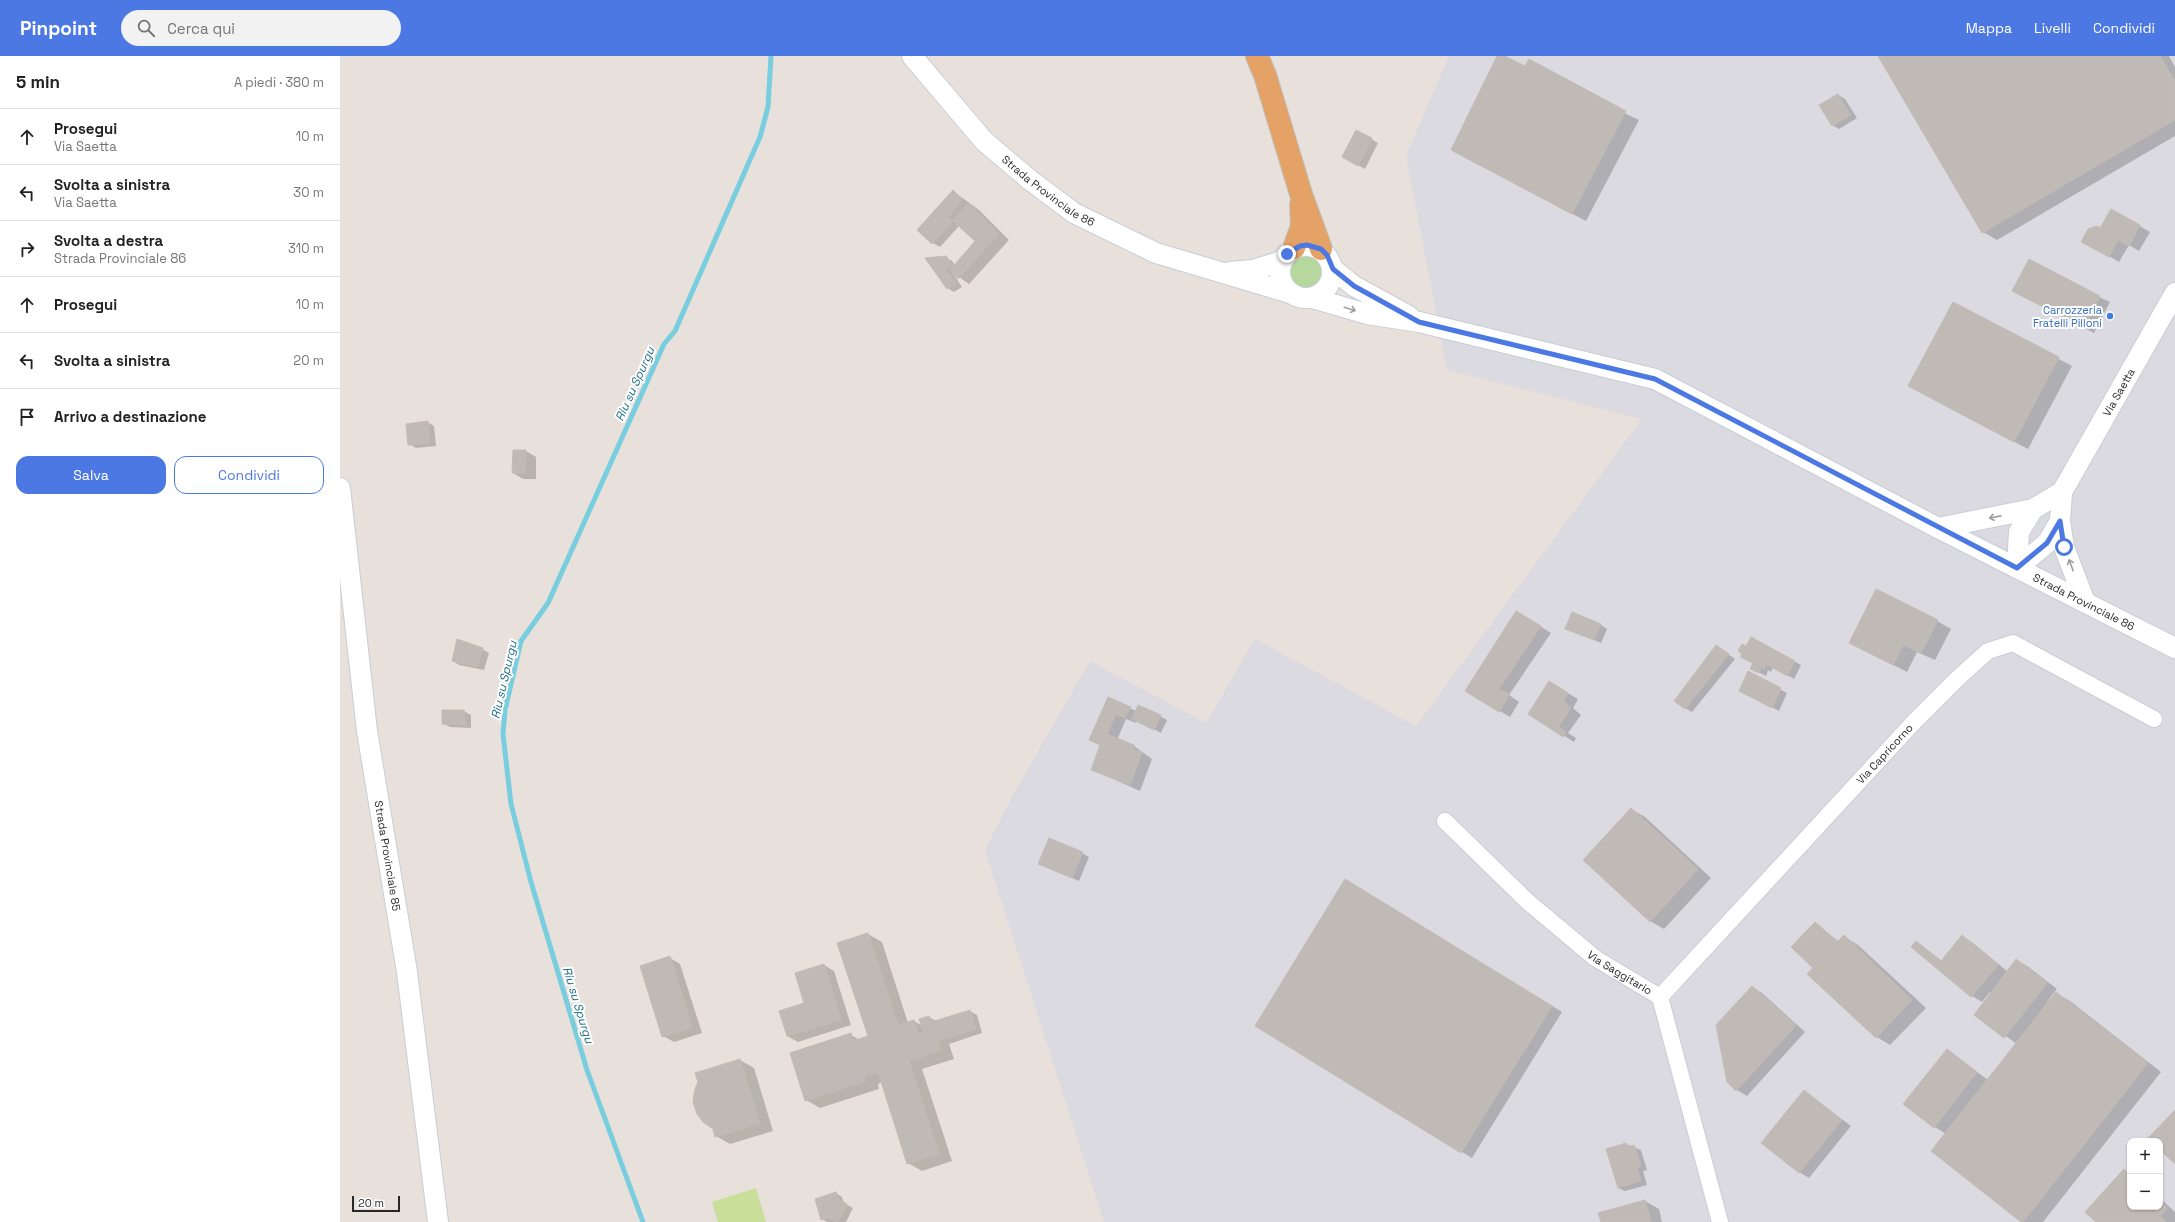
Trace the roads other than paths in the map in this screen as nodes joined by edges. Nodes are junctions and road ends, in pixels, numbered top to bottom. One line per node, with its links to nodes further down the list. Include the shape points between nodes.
1 (912, 56): 7 (street, Strada Provinciale 86, via 984,141 1074,213 1156,253)
2 (1264, 62): 3 (highway)
3 (1301, 194): 4 (highway); 5 (highway, via 1302,226)
4 (1321, 249): 5 (street, via 1307,245); 6 (street, via 1327,255)
5 (1288, 254): 7 (street, Strada Provinciale 86, via 1254,270); 8 (street, via 1280,278)
6 (1333, 269): 10 (street, via 1330,284 1320,295); 11 (street, Strada Provinciale 86, via 1354,286)
7 (1222, 273): 8 (street, Strada Provinciale 86)
8 (1290, 293): 10 (street)
9 (2175, 294): 13 (street, Via Saetta)
10 (1312, 298): 11 (street, Strada Provinciale 86, one-way to 11, via 1367,314)
11 (1419, 322): 16 (street, Strada Provinciale 86, via 1655,379)
12 (340, 488): 23 (street, Strada Provinciale 85, via 368,731 407,972)
13 (2062, 492): 14 (street, Via Saetta); 15 (street, Via Saetta)
14 (2033, 509): 16 (street, Via Saetta, one-way to 16); 17 (street, Via Saetta, via 2019,532)
15 (2060, 521): 17 (street, Via Saetta, via 2047,543); 18 (street, Via Saetta, one-way to 15, via 2064,547)
16 (1938, 528): 17 (street, Strada Provinciale 86)
17 (2017, 568): 18 (street, Strada Provinciale 86)
18 (2086, 602): 19 (street, Strada Provinciale 86)
19 (2175, 648)
20 (2154, 719): 22 (street, Via Capricorno, via 2013,643 1988,651 1913,723)
21 (1445, 821): 22 (street, Via Saggitario, via 1528,902 1595,958)
22 (1660, 997): 24 (street, Via Saggitario)
23 (438, 1222)
24 (1720, 1222)

